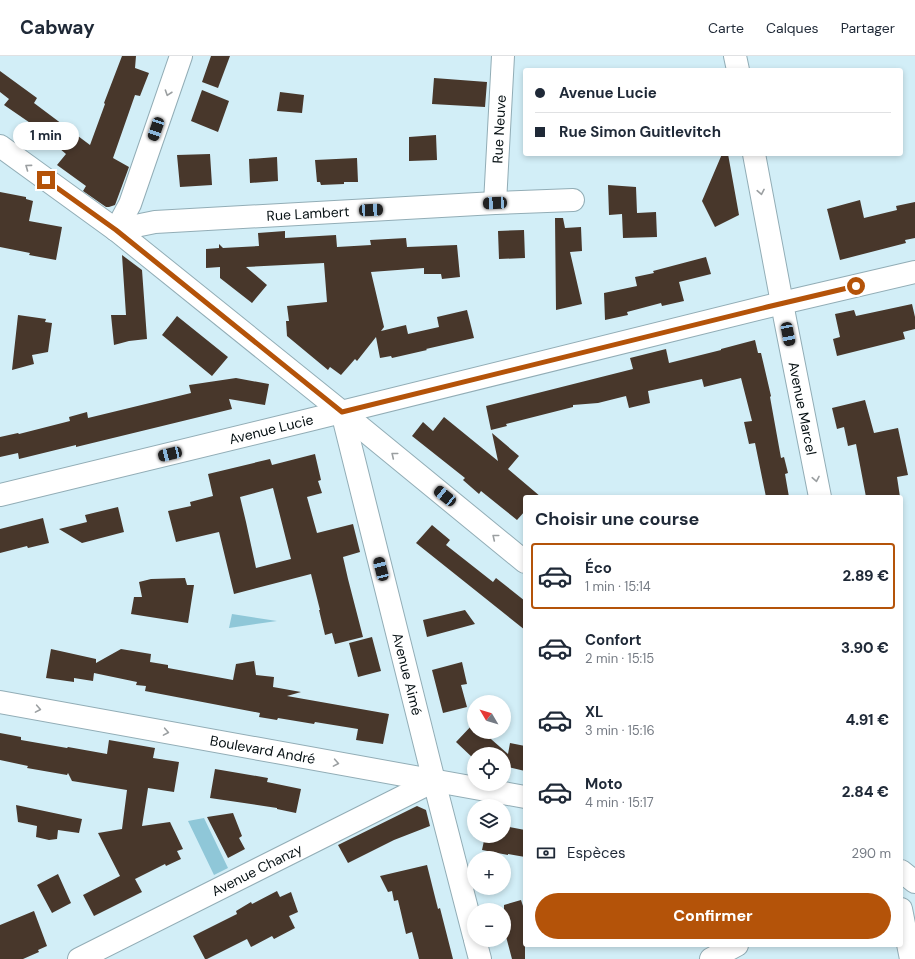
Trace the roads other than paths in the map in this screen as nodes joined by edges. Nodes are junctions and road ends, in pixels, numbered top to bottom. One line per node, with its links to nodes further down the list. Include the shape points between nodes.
1 (181, 56): 9 (street, one-way to 9, via 130,204)
2 (503, 56): 8 (street, Rue Neuve)
3 (735, 56): 4 (street)
4 (738, 68)
5 (0, 146): 9 (street, one-way to 5)
6 (754, 156): 11 (street, Avenue Marcel, one-way to 11)
7 (573, 200): 8 (street, Rue Lambert)
8 (495, 203): 9 (street, Rue Lambert, via 155,222)
9 (116, 230): 12 (street)
10 (915, 272): 11 (street, Avenue Lucie)
11 (782, 303): 12 (street, Avenue Lucie); 14 (street, Avenue Marcel, one-way to 14)
12 (342, 412): 13 (street, Avenue Lucie); 15 (street, one-way to 12); 17 (street, Avenue Aimé)
13 (0, 495)
14 (820, 495)
15 (523, 560)
16 (0, 702): 17 (street, Boulevard André, one-way to 17)
17 (434, 781): 18 (street, Boulevard André); 21 (street, Avenue Aimé); 25 (street, Avenue Chanzy)
18 (523, 797)
19 (903, 873): 20 (street)
20 (915, 882)
21 (467, 909)
22 (903, 919): 28 (street)
23 (477, 947): 26 (street)
24 (734, 947): 27 (street)
25 (79, 959)
26 (480, 959)
27 (711, 959)
28 (911, 959)

